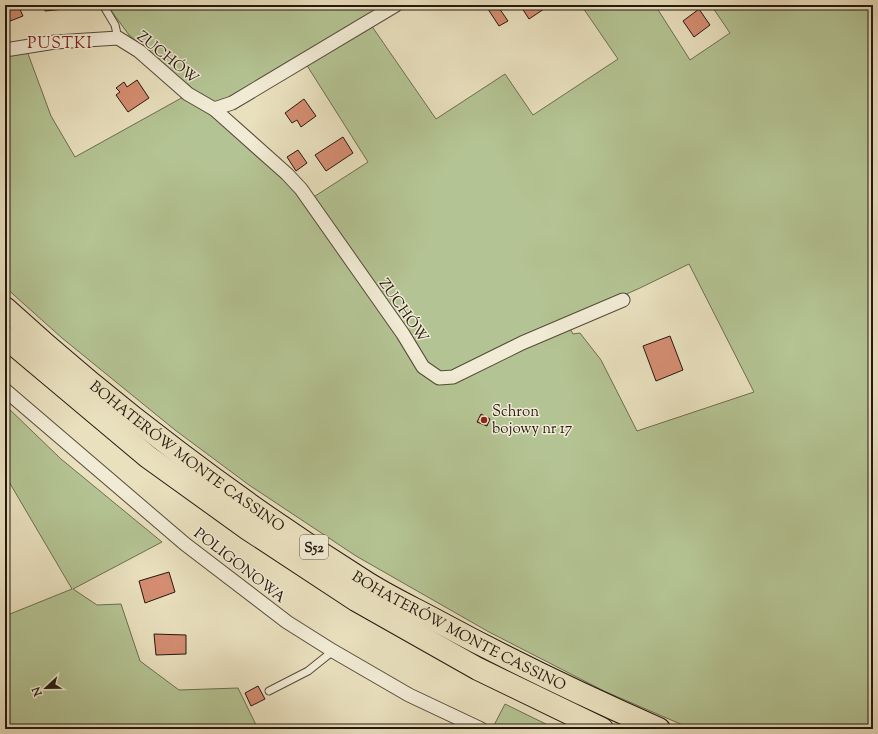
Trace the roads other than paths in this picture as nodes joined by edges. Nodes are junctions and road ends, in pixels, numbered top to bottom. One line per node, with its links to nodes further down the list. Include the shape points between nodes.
1 (103, 5): 3 (lane, via 115,25)
2 (396, 5): 5 (street, via 245,96)
3 (118, 38): 4 (street, ZUCHÓW, via 56,42); 5 (street, ZUCHÓW, via 139,51 188,94)
4 (5, 50)
5 (214, 109): 6 (street, ZUCHÓW, via 288,174 301,189 403,334 423,367 434,376 453,378 522,343)
6 (623, 300)
7 (5, 308): 14 (highway, BOHATERÓW MONTE CASSINO / S52, via 162,440 260,512 365,582 491,650)
8 (5, 337): 13 (highway, BOHATERÓW MONTE CASSINO / S52, via 148,457 267,542 356,600 478,669)
9 (5, 390): 10 (street, POLIGONOWA, via 185,544 252,596)
10 (333, 651): 11 (lane, via 308,671); 12 (street, POLIGONOWA, via 409,695)
11 (270, 691)
12 (481, 729)
13 (602, 729)
14 (659, 729)

